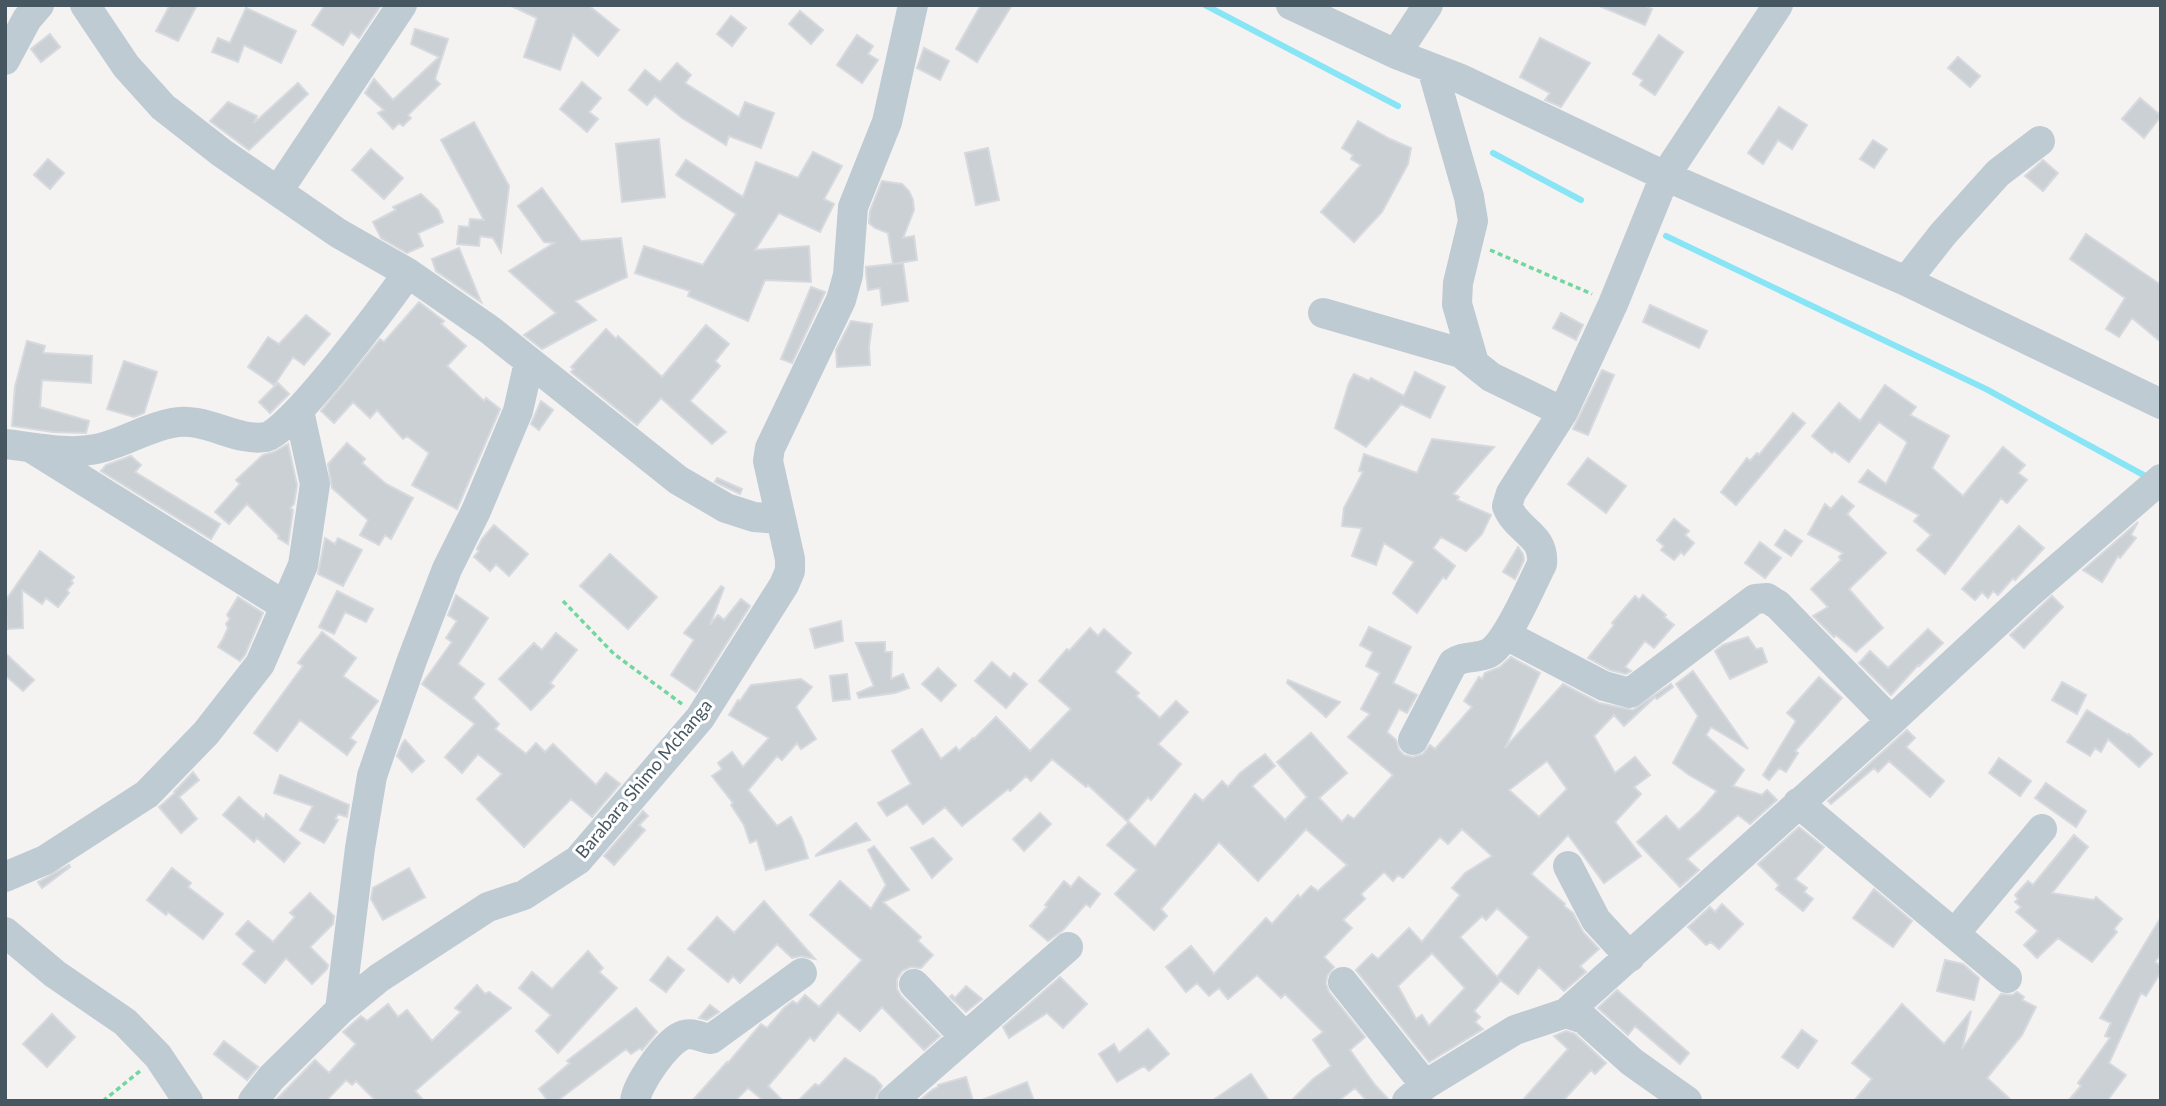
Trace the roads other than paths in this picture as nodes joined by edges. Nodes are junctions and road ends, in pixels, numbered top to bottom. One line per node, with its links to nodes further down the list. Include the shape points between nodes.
1 (39, 5): 9 (street)
2 (85, 5): 13 (street, via 126,66 163,107)
3 (402, 5): 13 (street)
4 (914, 5): 24 (street, Barabara Shimo Mchanga, via 887,122 853,207 848,275 841,300 770,448 768,461)
5 (1291, 5): 8 (street)
6 (1428, 5): 8 (street)
7 (1778, 5): 12 (street)
8 (1396, 54): 10 (street)
9 (5, 60)
10 (1432, 68): 12 (street); 18 (street, via 1473,221 1457,304)
11 (2040, 141): 15 (street, via 1998,173)
12 (1665, 176): 15 (street); 21 (street)
13 (278, 191): 14 (street, via 338,233)
14 (408, 273): 17 (street); 20 (street)
15 (1906, 281): 19 (street)
16 (1324, 313): 18 (street, via 1461,353)
17 (529, 362): 24 (street, via 678,480 726,508); 41 (street, via 518,411 447,569 372,776)
18 (1474, 362): 21 (street, via 1503,383)
19 (2161, 404)
20 (299, 411): 22 (street, via 275,435 263,438 184,421 144,430 94,450); 25 (street, via 315,484 303,565)
21 (1563, 412): 26 (street, via 1507,506 1511,517 1543,552 1542,564)
22 (17, 445): 25 (street)
23 (2161, 479): 27 (street)
24 (781, 519): 41 (street, Barabara Shimo Mchanga, via 790,559 784,585 700,718 578,860 524,895 488,907 379,978)
25 (285, 606): 32 (street, via 260,664 206,733 147,794 45,860)
26 (1506, 635): 27 (street, via 1604,686 1630,692 1755,599 1767,598); 28 (street, via 1491,652 1453,663)
27 (1891, 721): 29 (street)
28 (1413, 740)
29 (1798, 803): 34 (street); 36 (street)
30 (2042, 830): 34 (street)
31 (1568, 866): 36 (street, via 1597,920)
32 (5, 877)
33 (5, 932): 45 (street, via 55,974 125,1022 158,1056)
34 (1955, 933): 38 (street)
35 (1068, 947): 43 (street)
36 (1630, 957): 42 (street)
37 (802, 973): 47 (street, via 711,1039 681,1035 648,1069)
38 (2007, 978)
39 (1343, 982): 44 (street)
40 (914, 984): 43 (street)
41 (340, 1010): 46 (street, Barabara Shimo Mchanga)
42 (1566, 1013): 44 (street, via 1515,1030); 49 (street, via 1584,1019 1632,1062)
43 (965, 1037): 48 (street)
44 (1416, 1093)
45 (188, 1101)
46 (253, 1101)
47 (635, 1101)
48 (892, 1101)
49 (1688, 1101)

